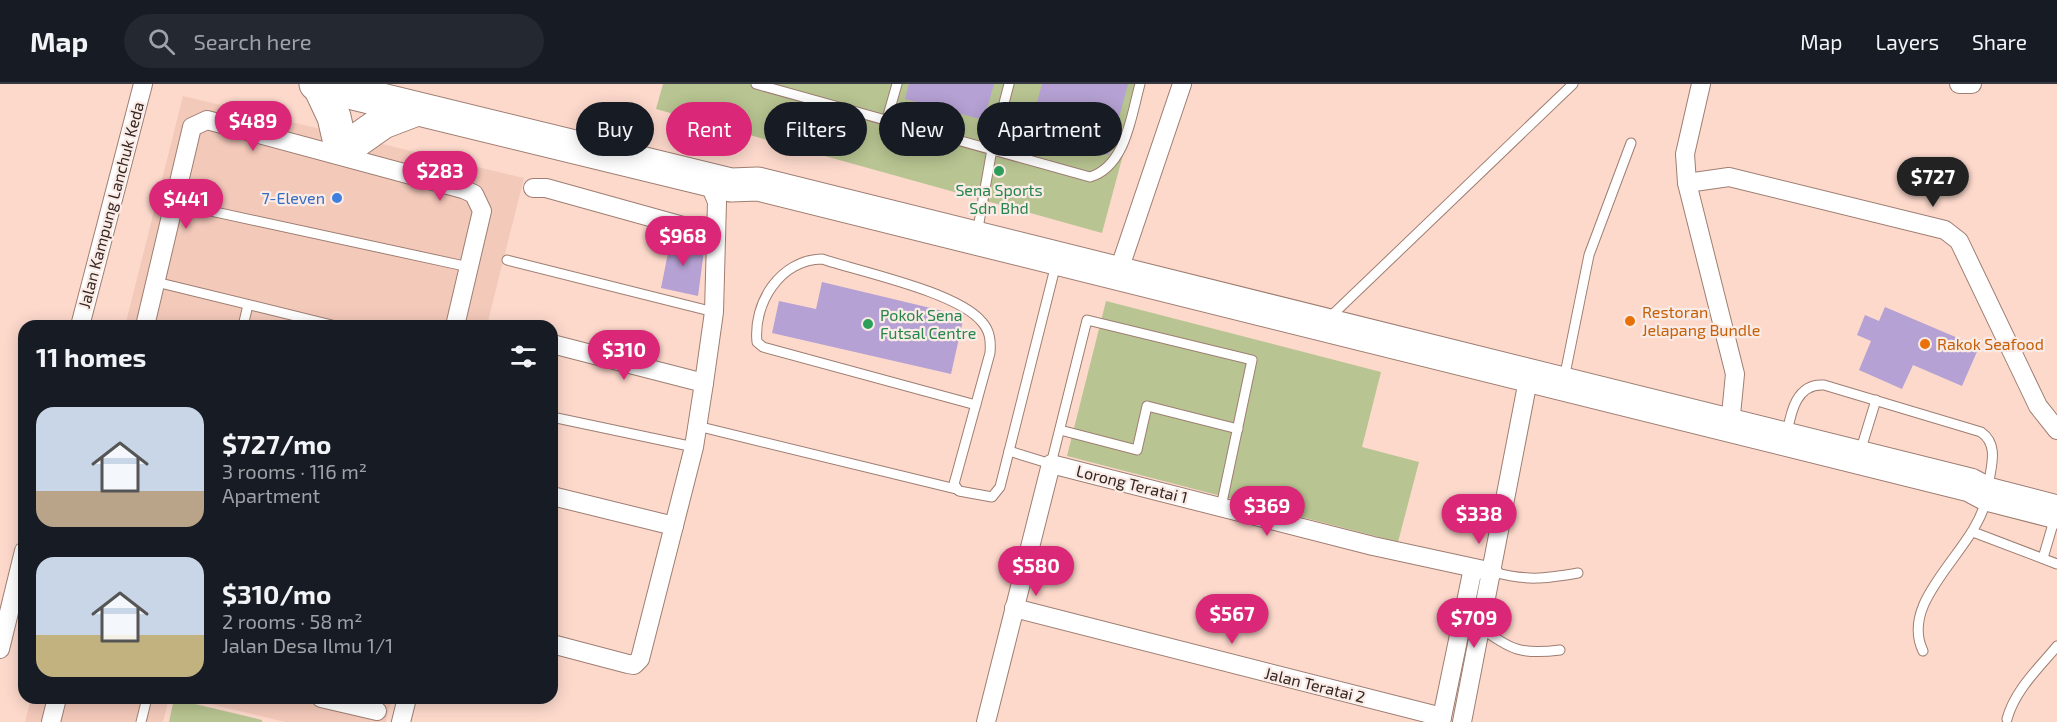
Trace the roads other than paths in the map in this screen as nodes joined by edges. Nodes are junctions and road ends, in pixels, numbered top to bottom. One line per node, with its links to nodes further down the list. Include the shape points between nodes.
1 (143, 84): 38 (street, Jalan Kampung Lanchuk Keda)
2 (318, 84): 13 (highway); 21 (highway)
3 (756, 84): 14 (lane)
4 (796, 84): 14 (lane)
5 (897, 84): 16 (lane)
6 (1009, 84): 17 (lane)
7 (1140, 84): 19 (lane)
8 (1182, 84): 34 (street)
9 (1573, 84): 43 (lane)
10 (1701, 84): 25 (street, via 1685,154)
11 (1959, 84): 12 (street)
12 (1972, 84)
13 (365, 89): 15 (highway); 21 (street)
14 (793, 95): 18 (lane)
15 (408, 97): 21 (highway); 27 (highway); 27 (highway, via 741,170)
16 (892, 102)
17 (1004, 102)
18 (879, 117)
19 (1122, 143)
20 (1631, 143): 47 (lane, via 1589,255)
21 (348, 151): 28 (street, via 207,120 199,122 192,127); 33 (street, via 474,194 482,211)
22 (991, 156): 30 (lane)
23 (1016, 156): 24 (lane, via 1090,177 1101,174)
24 (1116, 156)
25 (1687, 183): 51 (street, via 1735,374); 55 (street, via 1729,177 1945,230 1959,241 2038,406)
26 (533, 188): 29 (street, via 546,188)
27 (729, 188): 29 (street); 30 (highway)
28 (174, 203): 33 (lane); 35 (street)
29 (715, 235): 37 (street)
30 (976, 238): 31 (highway)
31 (1057, 258): 34 (highway); 58 (lane)
32 (507, 260): 37 (lane)
33 (469, 267): 42 (street)
34 (1118, 273): 43 (highway)
35 (156, 282): 36 (lane); 39 (street)
36 (248, 305): 40 (lane); 41 (lane)
37 (714, 312): 46 (street)
38 (82, 320)
39 (146, 320)
40 (244, 320)
41 (311, 320)
42 (456, 320)
43 (1323, 324): 45 (highway)
44 (558, 346): 46 (street)
45 (1529, 375): 47 (highway); 71 (street)
46 (704, 383): 52 (street)
47 (1563, 384): 51 (highway)
48 (1876, 400): 56 (lane, via 1812,385 1802,392 1790,414); 59 (lane); 61 (lane, via 1982,432 1992,445 1993,458)
49 (976, 405): 49 (lane, via 991,343 983,323 964,306 822,259 795,266 766,292 756,333 757,342 763,347); 62 (lane, via 955,479)
50 (558, 418): 57 (lane)
51 (1730, 425): 56 (highway)
52 (697, 426): 57 (street); 62 (lane)
53 (1238, 429): 54 (lane, via 1147,406 1137,450); 54 (lane, via 1252,360 1087,320); 64 (lane)
54 (1060, 430): 60 (lane)
55 (2057, 430)
56 (1786, 439): 59 (highway)
57 (694, 447): 66 (street)
58 (1009, 451): 60 (lane); 62 (lane, via 995,495 988,497)
59 (1859, 458): 61 (highway)
60 (1052, 464): 64 (street, Lorong Teratai 1); 74 (street)
61 (1982, 486): 65 (highway); 67 (lane)
62 (956, 489)
63 (558, 497): 66 (street)
64 (1221, 507): 70 (street, Lorong Teratai 1)
65 (2057, 507): 68 (lane)
66 (675, 526): 76 (street, via 638,662 628,664)
67 (1973, 532): 68 (lane); 80 (lane, via 1924,602 1917,640)
68 (2043, 558): 69 (lane)
69 (2057, 564)
70 (1473, 568): 71 (street, Lorong Teratai 1); 87 (street)
71 (1492, 572): 72 (lane, via 1536,580); 75 (street)
72 (1578, 573)
73 (18, 576): 78 (street)
74 (1014, 608): 87 (street, Jalan Teratai 2); 91 (street)
75 (1480, 627): 79 (lane, via 1517,651 1534,654); 92 (street)
76 (558, 646)
77 (2057, 646): 86 (lane, via 2023,686)
78 (0, 650)
79 (1560, 650)
80 (1923, 651)
81 (56, 704): 88 (street)
82 (146, 704): 89 (lane)
83 (348, 704): 85 (street)
84 (406, 704): 90 (street)
85 (375, 710)
86 (2007, 719)
87 (1441, 720)
88 (51, 722)
89 (141, 722)
90 (401, 722)
91 (986, 722)
92 (1462, 722)

